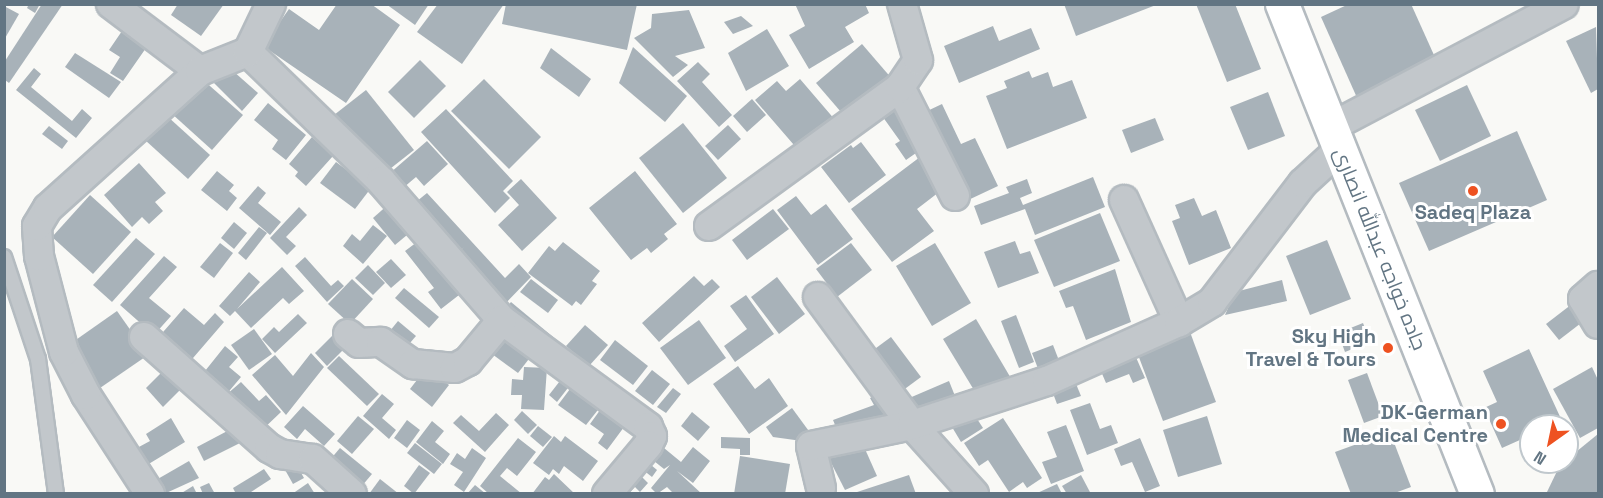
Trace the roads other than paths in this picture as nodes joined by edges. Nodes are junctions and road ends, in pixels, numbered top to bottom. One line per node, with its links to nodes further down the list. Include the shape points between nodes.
1 (111, 4): 7 (street)
2 (271, 4): 6 (street)
3 (902, 4): 8 (street, via 918,60)
4 (1282, 4): 9 (main road, جاده خواجه عبدالله انصاری)
5 (1564, 4): 9 (street)
6 (248, 52): 7 (street); 16 (street, via 381,181)
7 (200, 71): 24 (street, via 48,208 37,226 46,288 64,352)
8 (900, 87): 10 (street); 12 (street)
9 (1336, 137): 17 (street, via 1212,302); 28 (main road, جاده خواجه عبدالله انصاری)
10 (956, 196)
11 (1124, 200): 17 (street)
12 (709, 226)
13 (4, 258): 23 (lane, via 38,359)
14 (1599, 285): 18 (street, via 1583,299)
15 (818, 297): 21 (street)
16 (502, 320): 19 (street, via 468,361 455,369 413,364 381,342 359,343); 26 (street, via 648,428 652,436 648,445)
17 (1179, 322): 21 (street, via 1047,381)
18 (1598, 324)
19 (348, 334)
20 (144, 337): 25 (street, via 269,448 280,454 312,459)
21 (912, 425): 22 (street, via 811,446); 27 (street)
22 (821, 488)
23 (56, 494)
24 (150, 494)
25 (352, 494)
26 (607, 494)
27 (974, 494)
28 (1477, 494)

